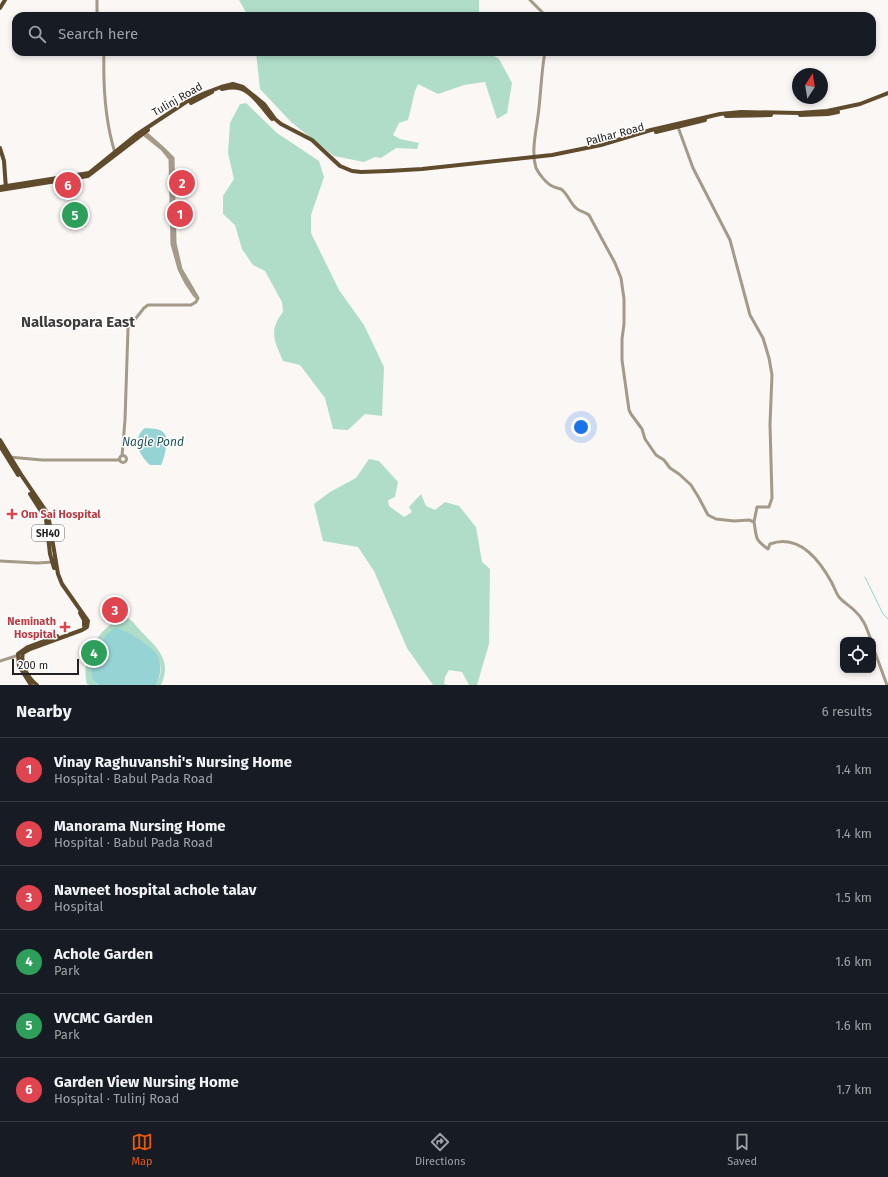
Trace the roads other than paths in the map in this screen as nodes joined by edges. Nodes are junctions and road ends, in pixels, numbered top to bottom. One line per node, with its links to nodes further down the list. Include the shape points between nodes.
1 (4, 0): 4 (main road)
2 (97, 0): 5 (street)
3 (530, 0): 6 (street)
4 (0, 8)
5 (97, 12)
6 (542, 12)
7 (104, 56): 13 (street, via 107,111)
8 (544, 56): 14 (street, via 534,144)
9 (888, 94): 10 (main road, Palhar Road, via 862,106 828,114 726,116); 14 (main road, Palhar Road, via 860,104 827,111 720,114 577,151)
10 (678, 127): 14 (main road, Palhar Road, via 564,156); 24 (street, via 693,168 730,240 750,315 763,338 769,358 772,375 772,498 769,507 757,507)
11 (142, 132): 13 (main road, Tulinj Road); 15 (main road, Tulinj Road, via 186,105 219,89 238,88 256,100 274,121 313,144); 22 (street, via 173,158 172,244 179,270 197,298 196,302 191,304 148,305 129,325)
12 (0, 148): 16 (main road)
13 (115, 153): 16 (main road, Tulinj Road, via 89,173)
14 (535, 159): 15 (main road, Palhar Road, via 416,172 363,174); 24 (street, via 536,168 543,178 553,187 560,188 575,207 589,215 621,278 624,299 622,360 629,410 642,429 645,439 656,455 691,485 708,515 727,520)
15 (343, 169)
16 (7, 188): 17 (main road, Tulinj Road)
17 (0, 189)
18 (0, 440): 21 (main road, SH40)
19 (0, 446): 21 (main road, SH40)
20 (0, 456): 21 (street)
21 (8, 456): 23 (street, via 42,460); 26 (main road, SH40, via 46,519)
22 (122, 456): 23 (street); 23 (street, via 126,461)
23 (119, 460)
24 (754, 522): 27 (street, via 758,542 768,549 770,544 776,542 791,543 806,549 824,570 838,597 864,621)
25 (0, 561): 26 (street)
26 (54, 562): 28 (main road, SH40, via 60,585 80,612 86,625 28,647)
27 (870, 637)
28 (20, 654): 30 (street); 31 (main road, via 19,666); 32 (main road, via 25,669)
29 (876, 654): 33 (street)
30 (0, 661)
31 (31, 685)
32 (37, 685)
33 (887, 685)

